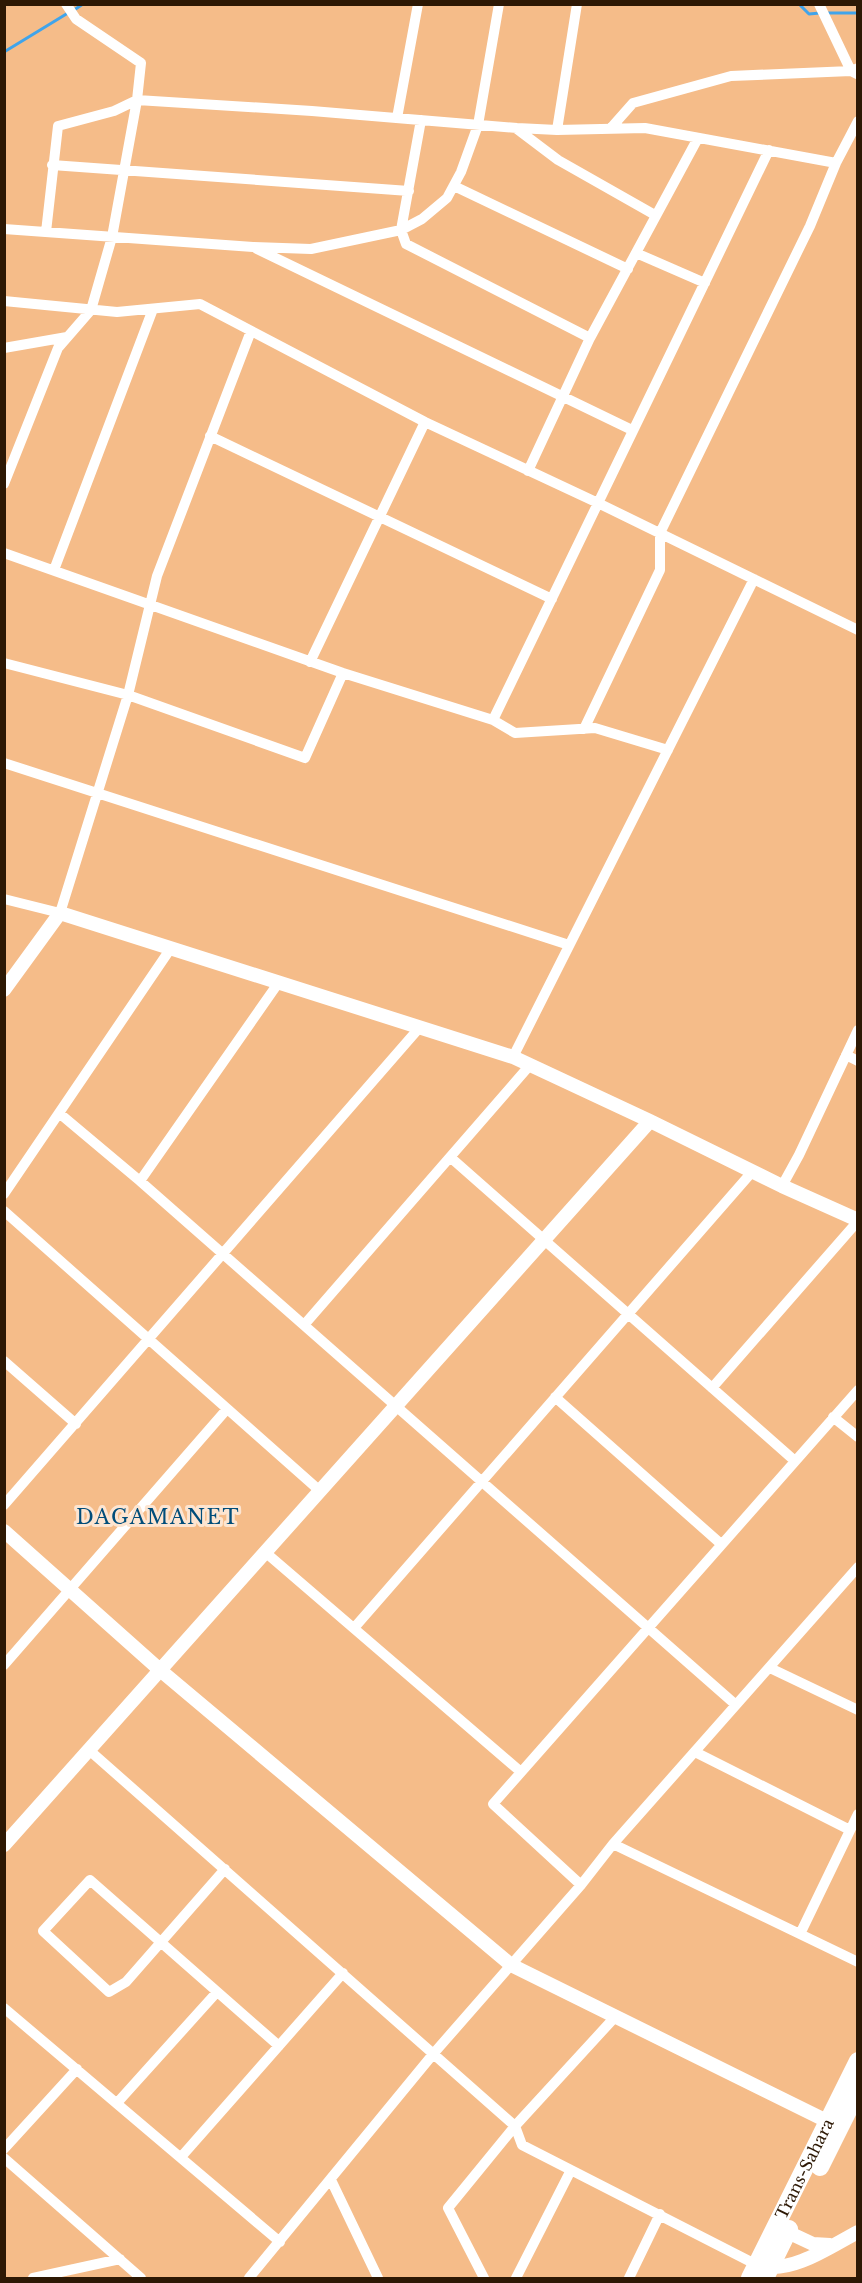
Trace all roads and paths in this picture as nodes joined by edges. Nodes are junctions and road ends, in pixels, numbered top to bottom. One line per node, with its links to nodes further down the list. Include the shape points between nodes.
1 (66, 4): 7 (street, via 76,19 141,63)
2 (418, 4): 8 (street)
3 (499, 4): 11 (street)
4 (578, 4): 14 (street)
5 (819, 4): 6 (street)
6 (855, 71): 13 (street, via 731,76 633,103)
7 (137, 100): 8 (street); 18 (street, via 114,111 58,126); 19 (street)
8 (397, 118): 9 (street)
9 (421, 120): 11 (street); 21 (street)
10 (858, 121): 17 (street)
11 (478, 125): 12 (street); 20 (street)
12 (517, 128): 14 (street); 22 (street, via 558,160)
13 (610, 129): 14 (street); 15 (street, via 645,128)
14 (557, 130)
15 (698, 138): 16 (street); 22 (street)
16 (769, 150): 17 (street); 30 (street)
17 (836, 163): 46 (street, via 810,226)
18 (52, 165): 19 (street); 25 (street)
19 (124, 170): 21 (street); 26 (street)
20 (454, 186): 24 (street, via 439,205); 29 (street)
21 (409, 191): 24 (street)
22 (655, 215): 28 (street)
23 (4, 229): 25 (street)
24 (401, 230): 27 (street, via 311,249); 36 (street, via 406,244)
25 (46, 232): 26 (street)
26 (112, 237): 27 (street); 33 (street)
27 (253, 247): 38 (street)
28 (636, 253): 29 (street); 30 (street)
29 (628, 269): 36 (street)
30 (705, 283): 40 (street)
31 (4, 301): 33 (street)
32 (153, 309): 33 (street); 34 (street, via 200,304); 48 (street)
33 (91, 310): 35 (street)
34 (251, 331): 39 (street); 41 (street)
35 (67, 337): 37 (street); 43 (street, via 58,348)
36 (590, 338): 38 (street)
37 (4, 348)
38 (562, 396): 40 (street); 42 (street)
39 (425, 422): 42 (street); 45 (street)
40 (632, 430): 44 (street)
41 (210, 436): 45 (street); 51 (street)
42 (528, 471): 44 (street)
43 (4, 484)
44 (598, 503): 46 (street); 50 (street)
45 (380, 517): 50 (street); 53 (street)
46 (660, 533): 49 (street); 58 (street, via 660,570)
47 (4, 553): 48 (street)
48 (54, 570): 51 (street)
49 (754, 579): 52 (street); 59 (street)
50 (552, 599): 57 (street)
51 (150, 604): 53 (street); 56 (street)
52 (858, 630)
53 (310, 662): 55 (street)
54 (4, 663): 56 (street)
55 (343, 673): 56 (street, via 305,758); 57 (street)
56 (128, 695): 61 (street)
57 (493, 720): 58 (street, via 515,733)
58 (584, 729): 59 (street, via 595,728)
59 (668, 750): 64 (street)
60 (4, 763): 61 (street)
61 (97, 793): 63 (street); 64 (street)
62 (4, 899): 63 (street)
63 (60, 913): 65 (street); 67 (street)
64 (569, 945): 71 (street)
65 (171, 948): 66 (street); 74 (street)
66 (279, 982): 68 (street); 78 (street)
67 (4, 990)
68 (420, 1027): 71 (street); 84 (street)
69 (858, 1030): 70 (street)
70 (846, 1055): 72 (street); 79 (street)
71 (513, 1057): 73 (street)
72 (858, 1061)
73 (530, 1065): 75 (street); 76 (street)
74 (59, 1113): 78 (street); 80 (street)
75 (650, 1121): 77 (street); 83 (street)
76 (450, 1157): 83 (street); 86 (street)
77 (752, 1172): 79 (street); 85 (street)
78 (140, 1181): 84 (street)
79 (782, 1186): 82 (street)
80 (4, 1194)
81 (4, 1211): 87 (street)
82 (858, 1221): 89 (street)
83 (543, 1240): 85 (street); 92 (street)
84 (223, 1254): 86 (street); 87 (street)
85 (628, 1314): 89 (street); 91 (street)
86 (304, 1325): 92 (street)
87 (149, 1340): 93 (street); 95 (street)
88 (4, 1362): 95 (street)
89 (712, 1388): 97 (street)
90 (858, 1390): 94 (street)
91 (555, 1397): 98 (street); 102 (street)
92 (395, 1406): 98 (street); 99 (street)
93 (227, 1409): 99 (street); 105 (street)
94 (833, 1418): 96 (street); 97 (street)
95 (76, 1424): 100 (street)
96 (858, 1437)
97 (795, 1461): 102 (street)
98 (482, 1482): 106 (street); 107 (street)
99 (320, 1491): 103 (street)
100 (4, 1505)
101 (4, 1531): 105 (street)
102 (721, 1544): 107 (street)
103 (265, 1552): 106 (street); 110 (street)
104 (858, 1567): 109 (street)
105 (71, 1590): 108 (street); 110 (street)
106 (354, 1628): 115 (street)
107 (648, 1628): 111 (street); 115 (street)
108 (4, 1665)
109 (770, 1668): 111 (street); 112 (street)
110 (160, 1670): 113 (street); 125 (street)
111 (736, 1705): 114 (street)
112 (858, 1710)
113 (89, 1750): 119 (street); 120 (street)
114 (695, 1752): 117 (street); 118 (street)
115 (521, 1772): 121 (street, via 493,1804)
116 (858, 1814): 117 (street)
117 (850, 1830): 122 (street)
118 (613, 1844): 121 (street); 122 (street)
119 (4, 1845)
120 (225, 1869): 123 (street); 126 (street)
121 (581, 1885): 125 (street)
122 (800, 1934): 124 (street)
123 (161, 1942): 123 (street, via 126,1982 109,1992 43,1931 90,1880); 127 (street)
124 (858, 1962)
125 (511, 1965): 129 (street); 131 (street)
126 (343, 1973): 130 (street); 131 (street)
127 (218, 1992): 130 (street); 135 (street)
128 (4, 2008): 133 (street)
129 (615, 2017): 136 (street); 137 (street)
130 (279, 2046): 139 (street)
131 (434, 2053): 137 (street); 142 (street)
132 (858, 2061): 136 (main road, Trans-Sahara)
133 (77, 2069): 135 (street); 138 (street)
134 (858, 2091): 136 (main road, Trans-Sahara)
135 (117, 2103): 139 (street)
136 (834, 2124): 144 (main road, Trans-Sahara)
137 (515, 2126): 141 (street, via 522,2145); 155 (street, via 448,2208)
138 (4, 2149)
139 (181, 2157): 146 (street)
140 (4, 2158): 148 (street)
141 (571, 2170): 143 (street); 156 (street)
142 (332, 2180): 146 (street); 154 (street)
143 (660, 2214): 149 (street); 157 (street)
144 (782, 2229): 147 (street, via 813,2244); 149 (main road, Trans-Sahara)
145 (856, 2236): 147 (street)
146 (280, 2242): 150 (street)
147 (832, 2245): 149 (street, via 803,2261)
148 (120, 2259): 151 (street); 152 (street)
149 (760, 2272)
150 (259, 2274): 153 (street)
151 (33, 2278)
152 (141, 2278)
153 (249, 2278)
154 (378, 2278)
155 (484, 2278)
156 (516, 2278)
157 (629, 2278)

